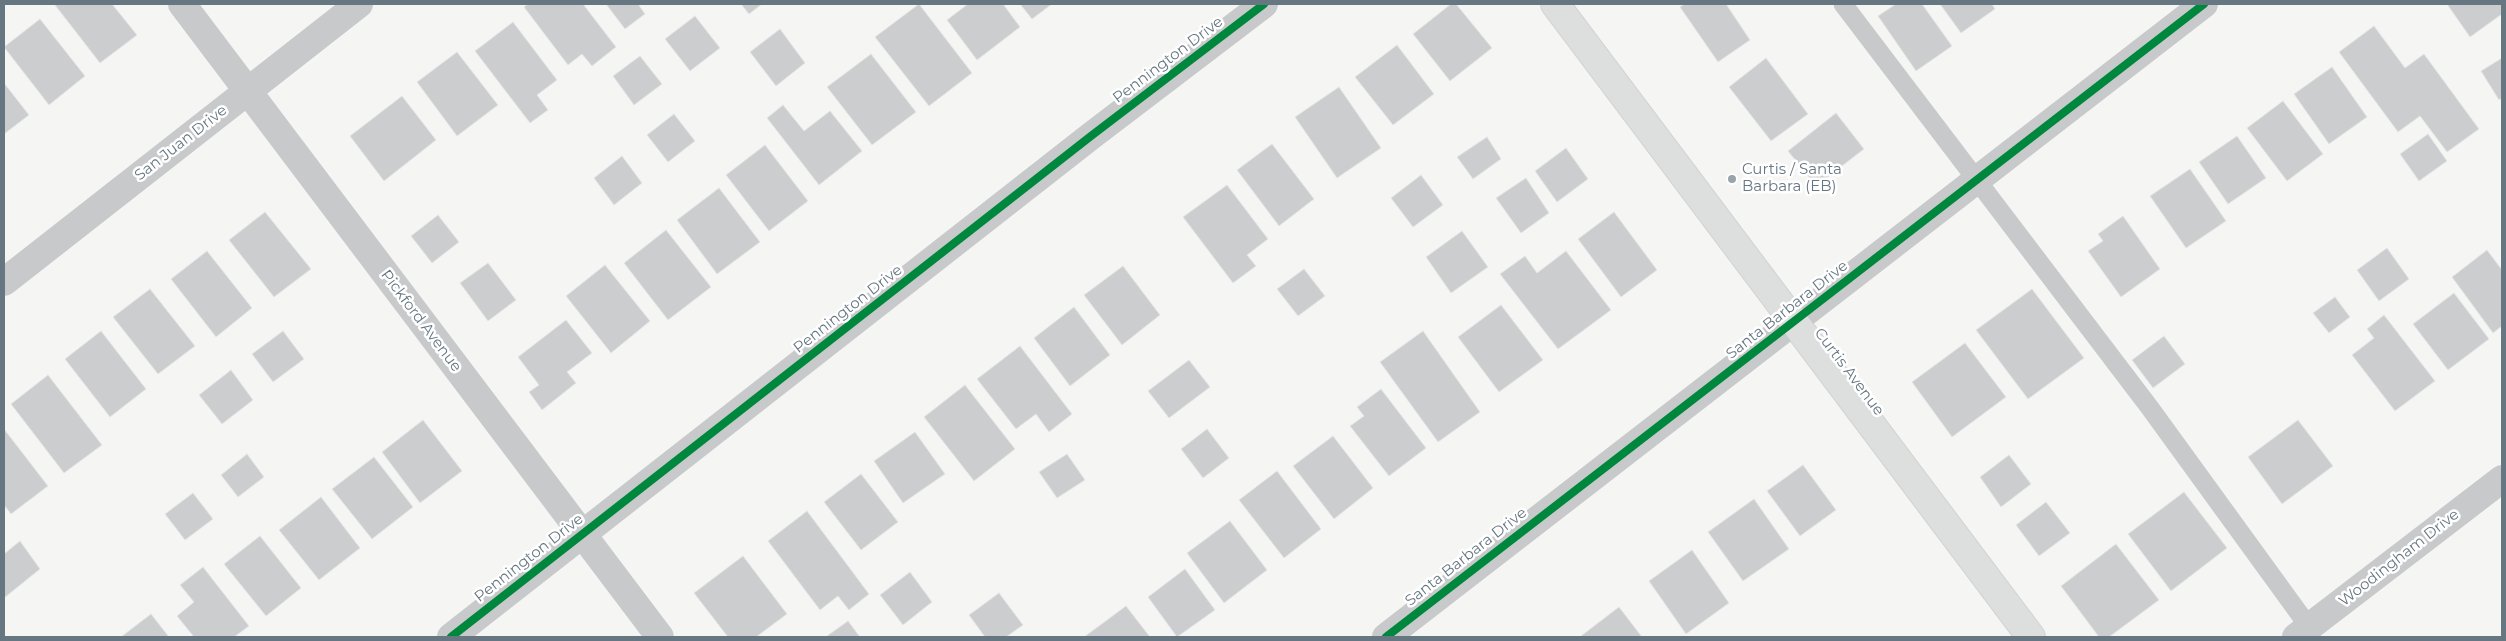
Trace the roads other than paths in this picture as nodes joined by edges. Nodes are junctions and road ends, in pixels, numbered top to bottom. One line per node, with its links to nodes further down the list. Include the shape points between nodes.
1 (182, 4): 7 (street, Pickford Avenue)
2 (359, 4): 7 (street, San Juan Drive)
3 (1264, 4): 12 (street, Pennington Drive)
4 (1555, 4): 10 (street, Curtis Avenue)
5 (1843, 4): 8 (lane)
6 (2204, 4): 8 (street, Santa Barbara Drive)
7 (248, 91): 9 (street, San Juan Drive); 12 (street, Pickford Avenue)
8 (1977, 180): 10 (street, Santa Barbara Drive); 13 (lane, via 2150,408)
9 (4, 282)
10 (1794, 322): 16 (street, Santa Barbara Drive); 17 (street, Curtis Avenue)
11 (2502, 478): 13 (street, Woodingham Drive)
12 (582, 534): 14 (street, Pennington Drive); 15 (street, Pickford Avenue)
13 (2303, 632)
14 (451, 637)
15 (660, 637)
16 (1386, 637)
17 (2031, 637)

